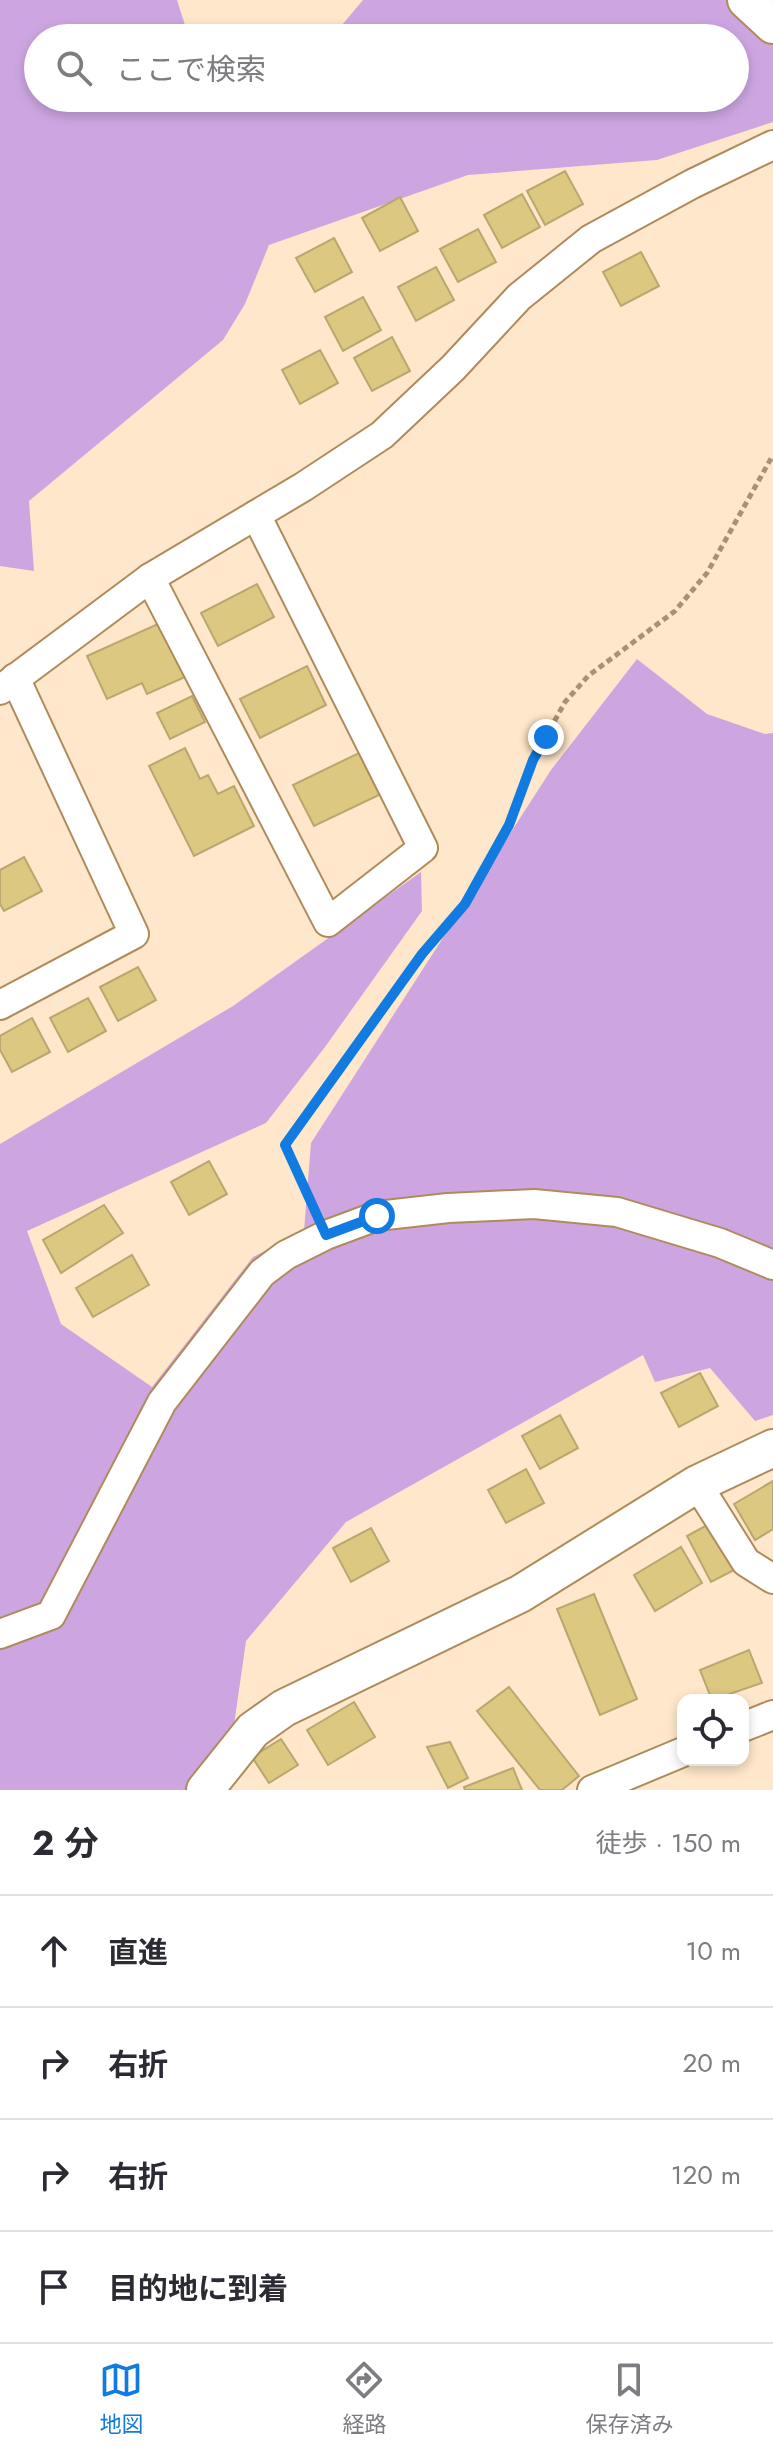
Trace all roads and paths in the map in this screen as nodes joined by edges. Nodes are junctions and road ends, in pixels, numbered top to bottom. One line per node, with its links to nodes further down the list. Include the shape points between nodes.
1 (746, 0): 2 (street)
2 (773, 25)
3 (773, 145): 5 (street, via 591,239 519,297 382,435)
4 (773, 455): 9 (path, via 707,573 675,611 588,676 565,702 533,760 509,825 465,904 422,954 285,1145)
5 (256, 515): 6 (street); 6 (street, via 423,848 328,922)
6 (150, 578): 7 (street)
7 (7, 684): 8 (street, via 134,934)
8 (0, 1005)
9 (326, 1235): 10 (street, via 377,1216 534,1204 617,1212); 14 (street, via 262,1273 162,1402 51,1615)
10 (773, 1265)
11 (773, 1448): 12 (street)
12 (697, 1484): 13 (street, via 746,1562); 18 (street, via 520,1594 284,1708 253,1730)
13 (773, 1579)
14 (0, 1634)
15 (773, 1715): 16 (street)
16 (749, 1725)
17 (677, 1755): 19 (street)
18 (205, 1790)
19 (592, 1790)

